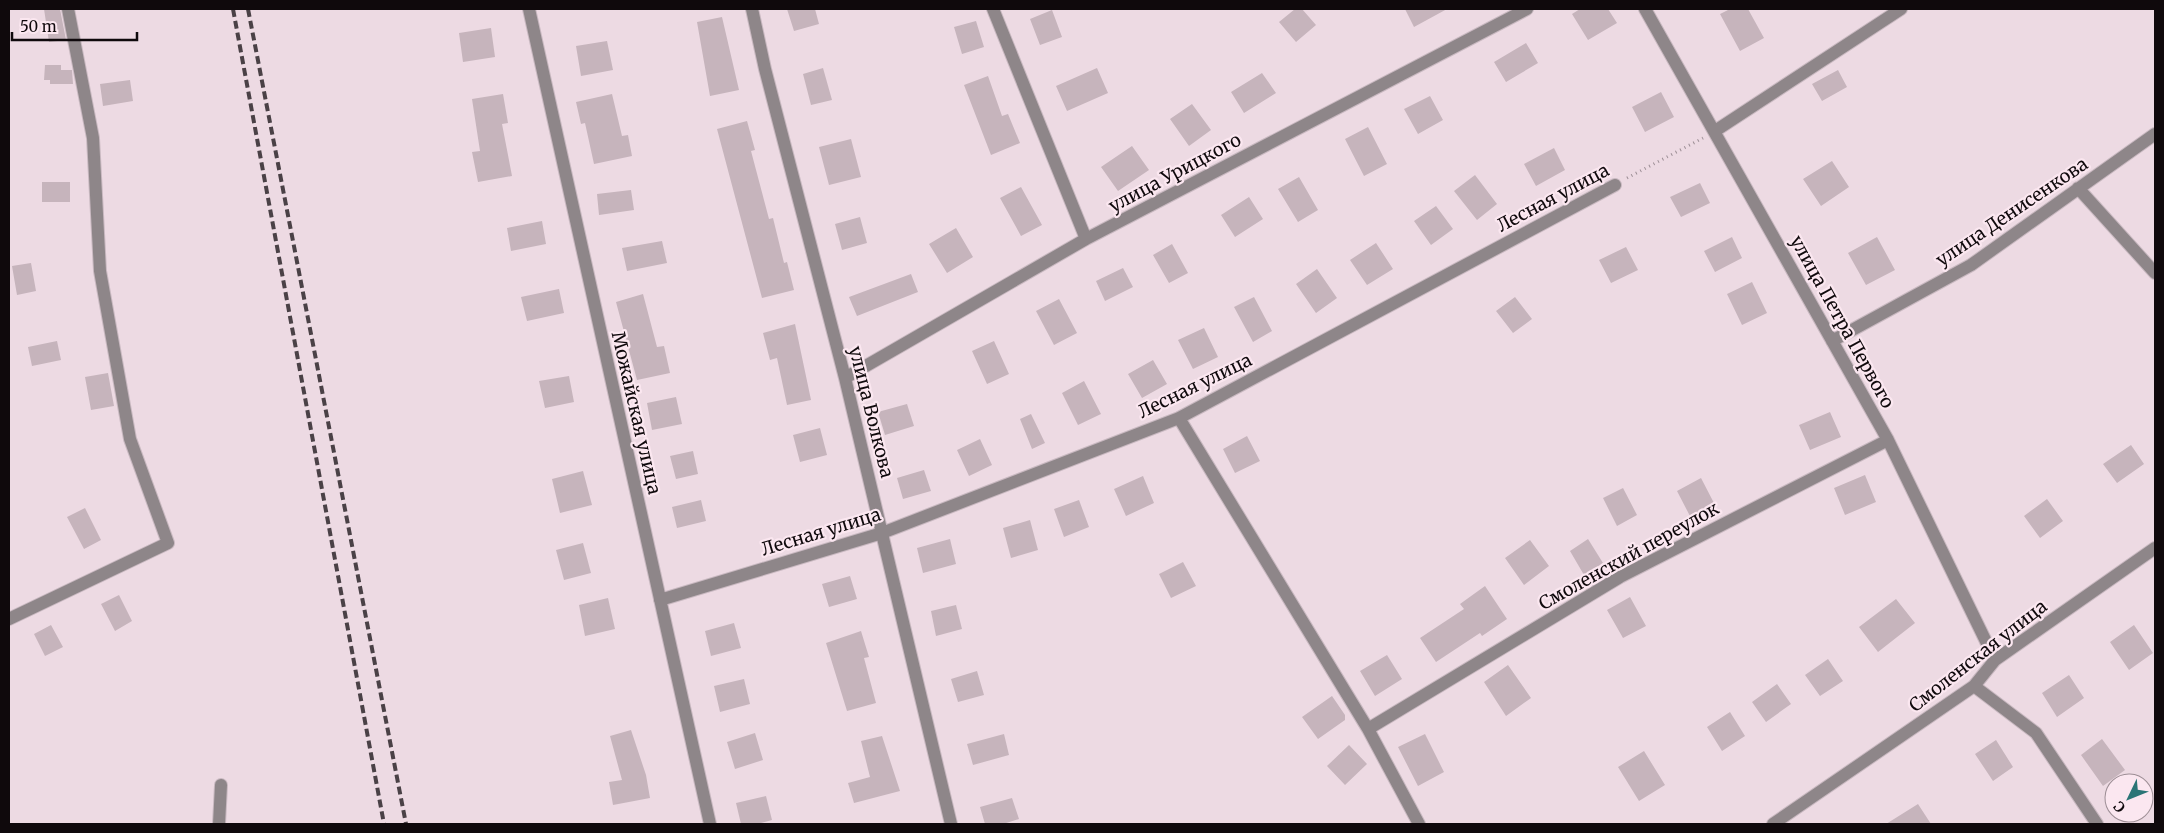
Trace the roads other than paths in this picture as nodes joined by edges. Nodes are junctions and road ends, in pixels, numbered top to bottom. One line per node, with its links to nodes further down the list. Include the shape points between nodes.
1 (68, 9): 21 (street, via 93,138 100,271 130,439 168,543)
2 (529, 9): 20 (street, Можайская улица)
3 (752, 9): 15 (street, улица Волкова)
4 (993, 9): 12 (street)
5 (1527, 9): 12 (street, улица Урицкого)
6 (1645, 9): 8 (street, улица Петра Первого)
7 (1901, 9): 8 (street)
8 (1715, 132): 14 (street, улица Петра Первого)
9 (2155, 134): 11 (street, улица Денисенкова)
10 (1615, 185): 16 (street, Лесная улица)
11 (2078, 188): 13 (street); 14 (street, улица Денисенкова, via 1971,265)
12 (1086, 239): 15 (street, улица Урицкого)
13 (2155, 273)
14 (1832, 341): 17 (street, улица Петра Первого)
15 (845, 378): 18 (street, улица Волкова)
16 (1180, 418): 18 (street, Лесная улица); 24 (street)
17 (1888, 440): 22 (street, улица Петра Первого); 24 (street, Смоленский переулок, via 1620,577)
18 (882, 533): 20 (street, Лесная улица); 28 (street, улица Волкова)
19 (2155, 548): 22 (street, Смоленская улица)
20 (660, 600): 27 (street, Можайская улица)
21 (9, 619)
22 (1995, 660): 23 (street, Смоленская улица)
23 (1974, 686): 30 (street, Смоленская улица); 31 (street, via 2036,733)
24 (1368, 729): 29 (street)
25 (221, 785): 26 (street)
26 (219, 824)
27 (710, 824)
28 (951, 824)
29 (1419, 824)
30 (1773, 824)
31 (2097, 824)

